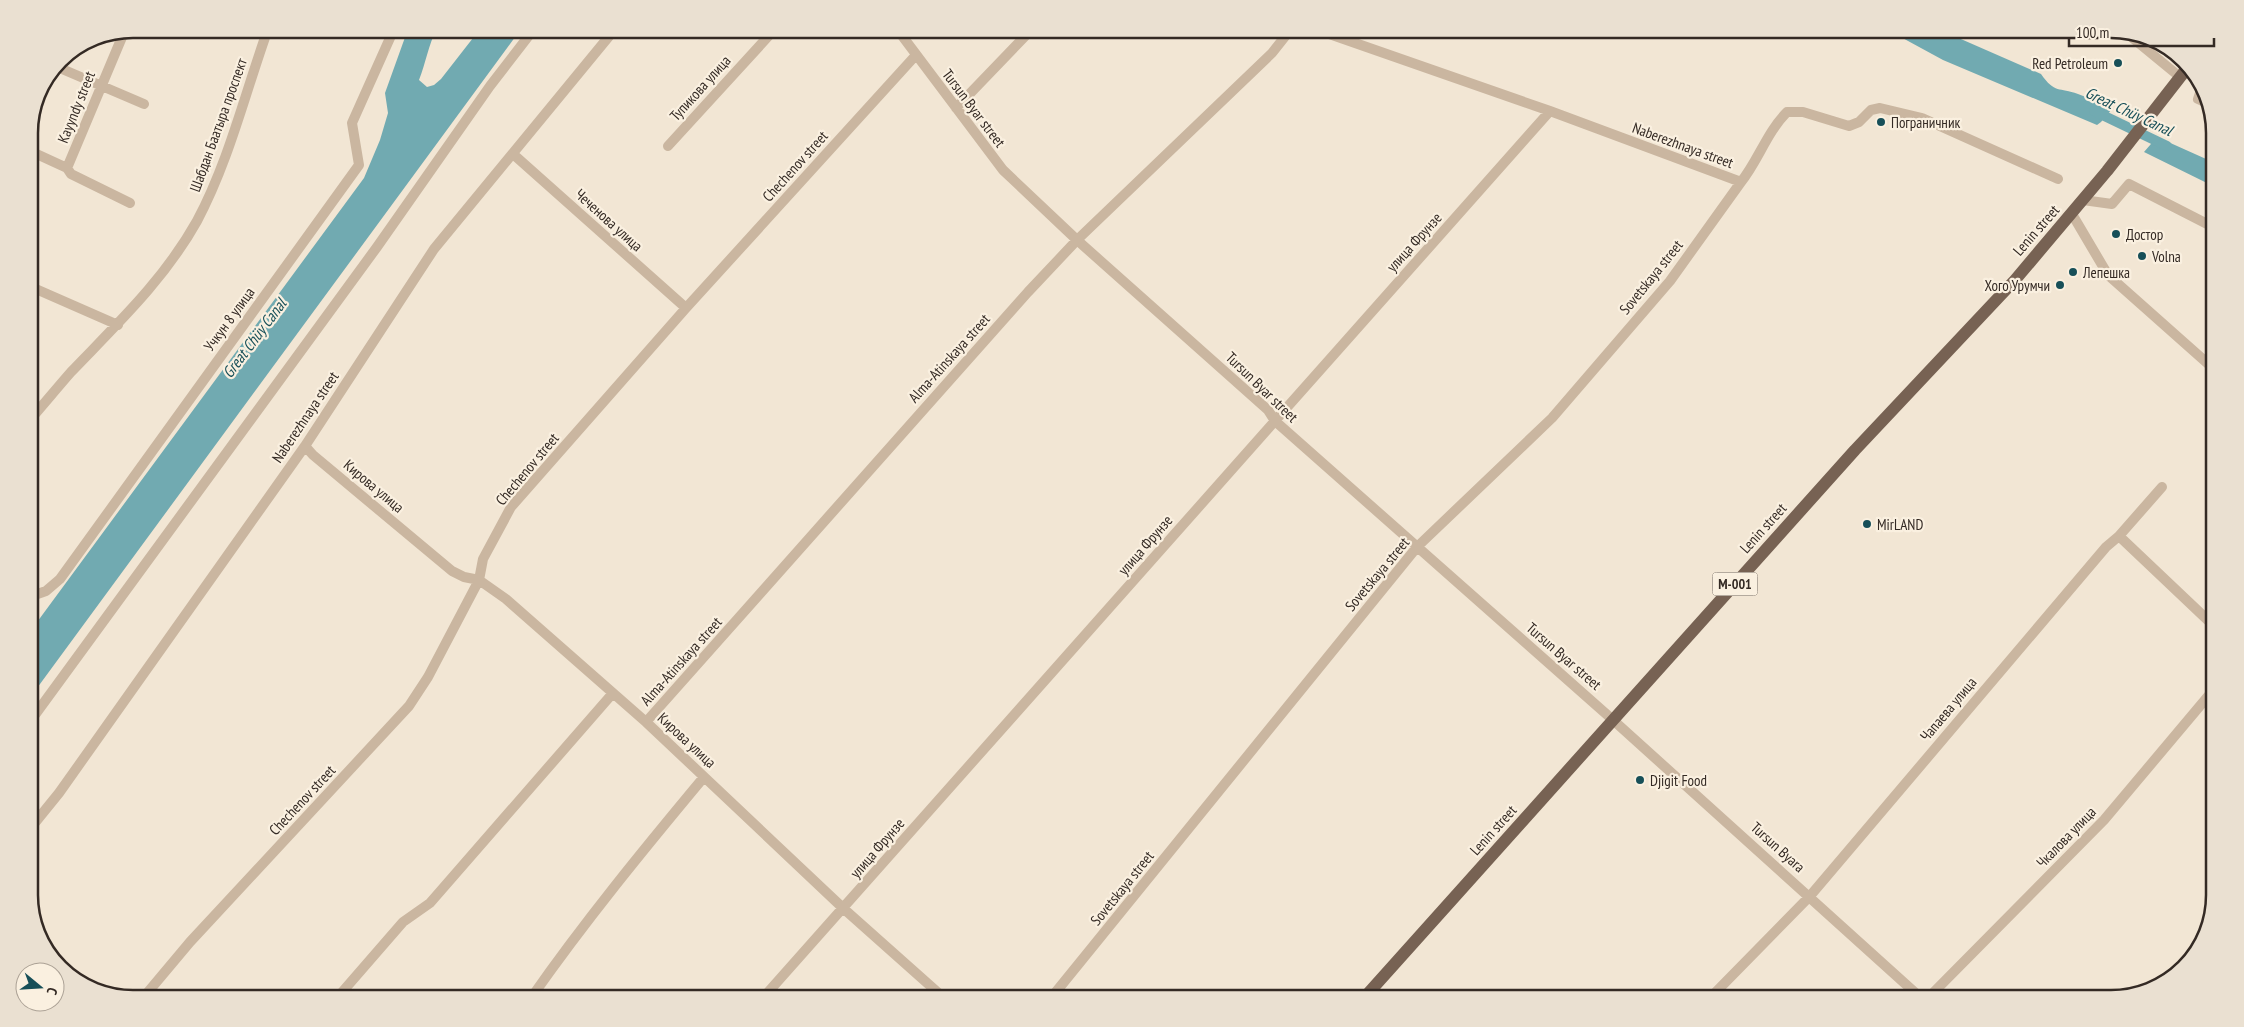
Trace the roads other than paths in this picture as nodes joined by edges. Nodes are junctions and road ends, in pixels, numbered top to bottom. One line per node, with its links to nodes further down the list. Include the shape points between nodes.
1 (121, 38): 15 (street, Kayyndy street)
2 (265, 38): 32 (street, Шабдан Баатыра проспект, via 222,166 197,220 164,271)
3 (390, 38): 41 (street, Учкун 8 улица, via 352,123 359,165 60,579)
4 (527, 38): 45 (street)
5 (608, 38): 21 (street, Naberezhnaya street)
6 (767, 38): 19 (street, Тупикова улица)
7 (904, 38): 12 (street, Tursun Byar street)
8 (1023, 38): 17 (street)
9 (1284, 38): 29 (street, Alma-Atinskaya street)
10 (1341, 38): 18 (street, Naberezhnaya street)
11 (2141, 43): 14 (street)
12 (916, 55): 17 (street, Tursun Byar street); 31 (street, Chechenov street)
13 (62, 69): 15 (street)
14 (2184, 72): 25 (main road, Lenin street / М-001)
15 (100, 85): 16 (street); 22 (street, Kayyndy street)
16 (144, 104)
17 (956, 108): 29 (street, Tursun Byar street, via 1002,170)
18 (1550, 111): 24 (street, Naberezhnaya street); 35 (street, улица Фрунзе)
19 (668, 146)
20 (38, 154): 22 (street)
21 (513, 154): 31 (street, Чеченова улица); 36 (street, Naberezhnaya street, via 434,249)
22 (67, 168): 26 (street, via 71,174)
23 (2058, 179): 24 (street, Naberezhnaya street, via 1922,118 1880,108 1871,110 1859,122 1849,126 1803,112 1787,112)
24 (1741, 182): 39 (street, Sovetskaya street, via 1670,281 1552,418)
25 (2083, 200): 27 (main road, Lenin street / М-001); 28 (street, via 2112,204 2129,184)
26 (130, 203)
27 (2072, 214): 33 (street, via 2108,275); 46 (main road, Lenin street / М-001, via 2015,280 1854,450)
28 (2206, 223)
29 (1077, 240): 35 (street, Tursun Byar street, via 1268,410); 47 (street, Alma-Atinskaya street)
30 (38, 290): 32 (street)
31 (686, 308): 40 (street, Chechenov street, via 511,506 483,559)
32 (118, 325): 34 (street, Шабдан Баатыра проспект)
33 (2206, 362)
34 (38, 411)
35 (1275, 421): 39 (street, Tursun Byar street); 51 (street, улица Фрунзе)
36 (305, 446): 40 (street, Кирова улица, via 452,571); 49 (street, Naberezhnaya street)
37 (2162, 487): 38 (street, Чапаева улица)
38 (2119, 536): 42 (street); 50 (street, Чапаева улица, via 2099,555)
39 (1418, 547): 46 (street, Tursun Byar street); 57 (street, Sovetskaya street)
40 (479, 580): 43 (street, Кирова улица, via 506,599); 52 (street, Chechenov street, via 428,677 409,706 190,942)
41 (38, 594)
42 (2206, 619)
43 (612, 693): 47 (street, Кирова улица); 53 (street, via 430,903 403,922)
44 (2206, 699): 61 (street, Чкалова улица, via 2104,820)
45 (38, 711)
46 (1613, 720): 50 (street, Tursun Byara); 58 (main road, Lenin street / М-001)
47 (646, 722): 48 (street, Кирова улица)
48 (704, 777): 51 (street, Кирова улица); 54 (street, via 566,947)
49 (38, 819)
50 (1810, 896): 59 (street, Чапаева улица); 60 (street, Tursun Byara)
51 (844, 909): 55 (street, улица Фрунзе); 56 (street, Кирова улица)
52 (150, 990)
53 (344, 990)
54 (536, 990)
55 (770, 990)
56 (935, 990)
57 (1058, 990)
58 (1371, 990)
59 (1718, 990)
60 (1912, 990)
61 (1936, 990)

